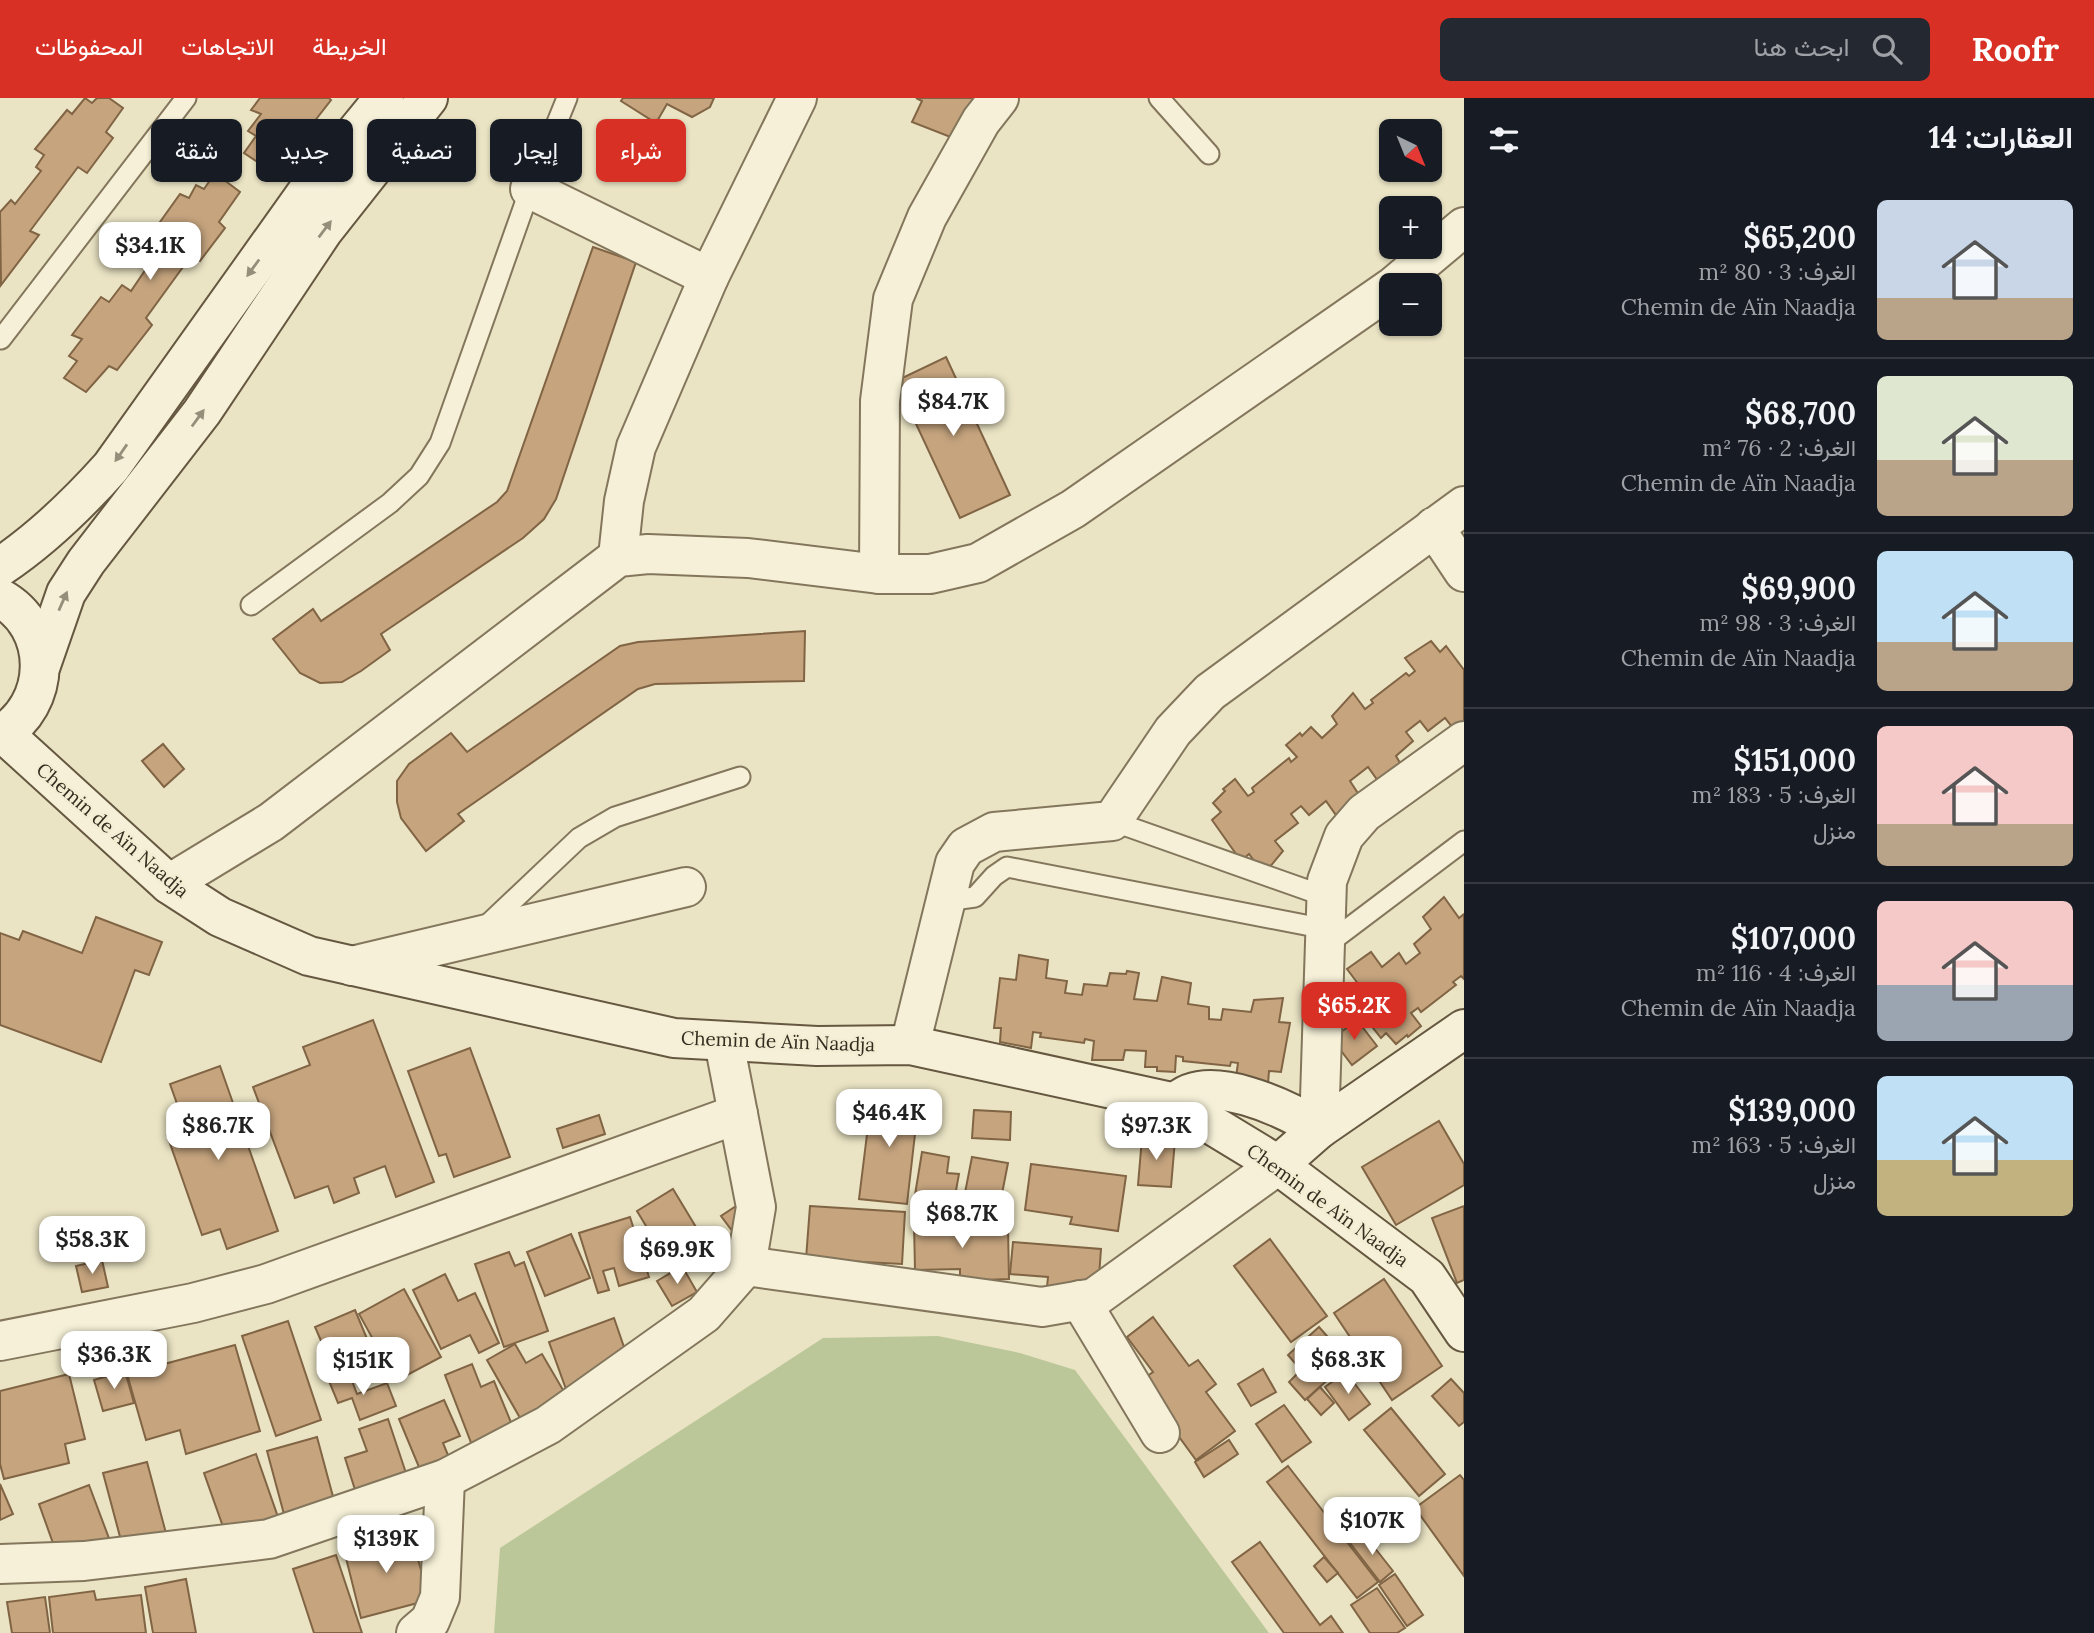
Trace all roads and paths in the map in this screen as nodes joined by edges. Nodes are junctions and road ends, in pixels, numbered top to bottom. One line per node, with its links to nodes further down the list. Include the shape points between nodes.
1 (186, 98): 14 (lane)
2 (384, 98): 17 (street, one-way to 17, via 307,192 111,467 77,505)
3 (428, 98): 22 (street, one-way to 3, via 66,593 86,562 202,412 323,231)
4 (567, 98): 9 (lane)
5 (797, 98): 12 (street)
6 (1159, 98): 8 (lane)
7 (990, 106): 19 (street, via 927,217 893,299 880,401)
8 (1209, 154)
9 (530, 188): 12 (street); 21 (lane, via 440,443 419,476 390,503)
10 (1464, 227): 11 (street)
11 (1410, 273)
12 (709, 277): 16 (street, via 636,447)
13 (1379, 297): 19 (street, via 1073,509 978,564 930,574)
14 (1, 339)
15 (1449, 516): 18 (street); 26 (street, via 1210,692 1173,731)
16 (618, 557): 19 (street, via 748,558); 28 (street, via 271,822)
17 (0, 568)
18 (1464, 572)
19 (879, 574)
20 (0, 598): 22 (street, via 26,621 37,642)
21 (251, 606)
22 (41, 665): 23 (street, via 31,704 19,721)
23 (1, 734): 28 (street, Chemin de Aïn Naadja)
24 (1464, 741): 31 (street, via 1364,813 1344,836 1327,881)
25 (740, 777): 32 (lane, via 615,817 579,838)
26 (1112, 821): 30 (street, via 995,832 966,847 956,863); 31 (lane)
27 (1464, 841): 31 (lane)
28 (169, 884): 33 (street, Chemin de Aïn Naadja, via 220,917 309,956)
29 (686, 887): 32 (street)
30 (946, 901): 31 (lane, via 975,897 1007,867); 36 (street)
31 (1326, 924): 39 (street)
32 (474, 937): 33 (street)
33 (352, 966): 35 (street, Chemin de Aïn Naadja, via 674,1038)
34 (1464, 1029): 39 (street)
35 (724, 1042): 36 (street, Chemin de Aïn Naadja); 38 (street)
36 (910, 1045): 37 (street, Chemin de Aïn Naadja)
37 (1176, 1103): 39 (street, via 1190,1092 1213,1090 1260,1100); 40 (street, Chemin de Aïn Naadja)
38 (738, 1114): 41 (street, via 756,1207); 44 (street, via 266,1284)
39 (1319, 1129): 40 (street)
40 (1278, 1165): 42 (street, via 1094,1298); 43 (street, Chemin de Aïn Naadja, via 1427,1277)
41 (746, 1266): 42 (street, via 1042,1307); 46 (street, via 704,1314 559,1417)
42 (1080, 1300): 45 (street)
43 (1464, 1332)
44 (0, 1341)
45 (1160, 1433)
46 (445, 1479): 47 (street, via 269,1539 84,1560); 48 (street, via 440,1597 430,1621)
47 (0, 1564)
48 (416, 1633)

